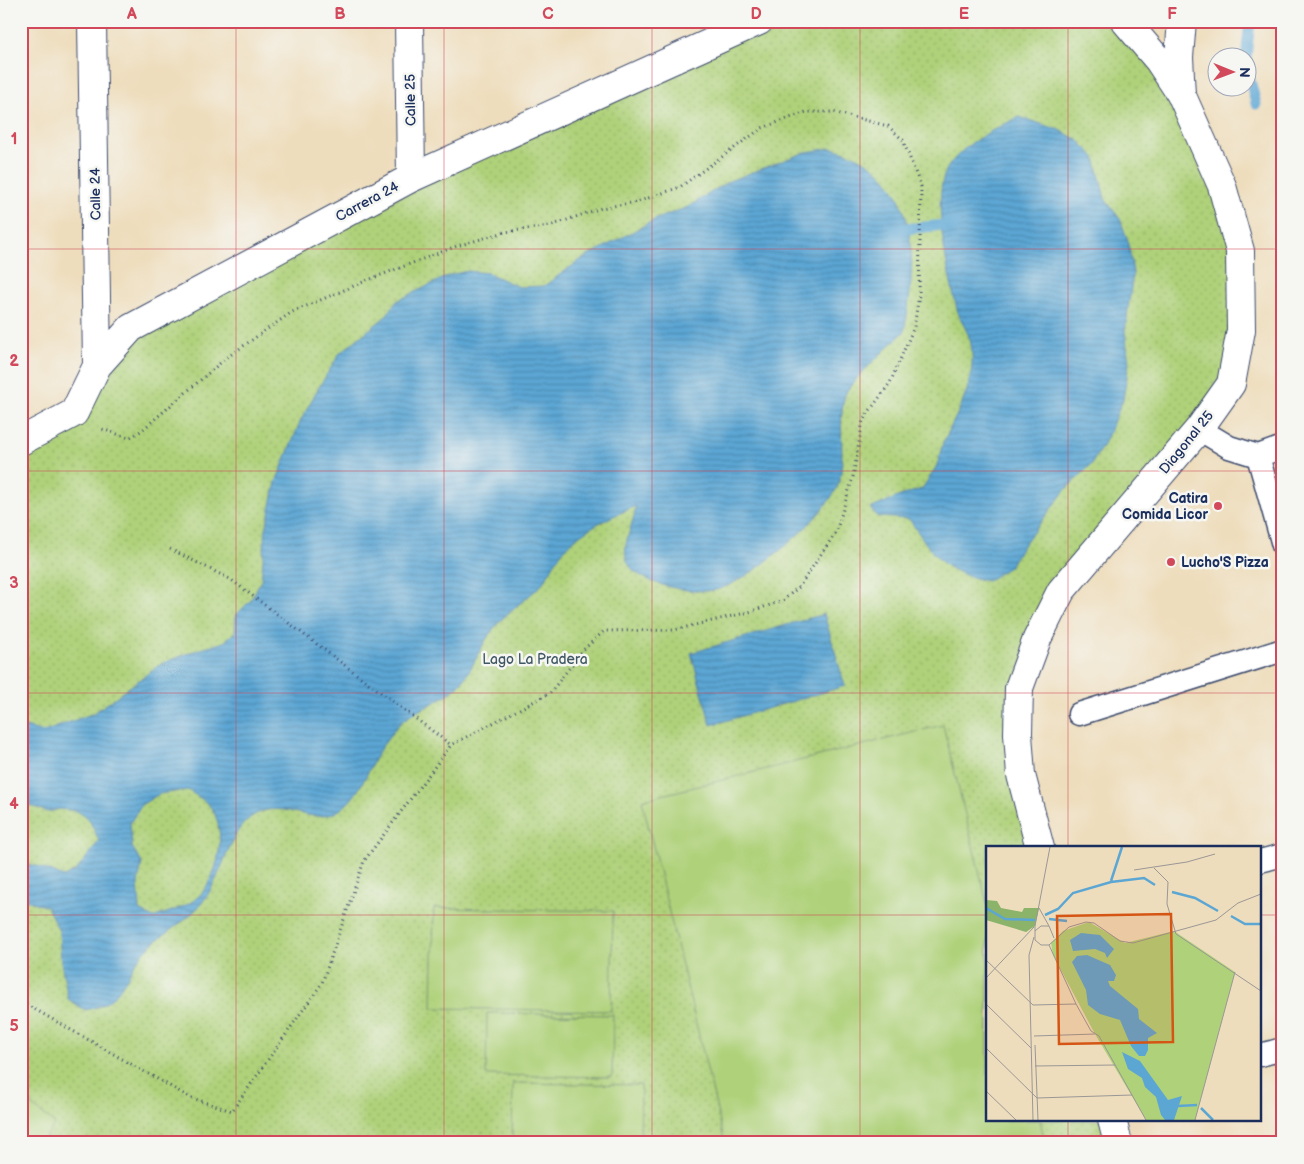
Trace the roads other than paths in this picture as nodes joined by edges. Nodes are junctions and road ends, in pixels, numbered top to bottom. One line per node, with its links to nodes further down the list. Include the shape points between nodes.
1 (92, 21): 8 (street, Calle 24)
2 (409, 21): 7 (street, Calle 25)
3 (759, 21): 7 (street, Carrera 24)
4 (1124, 21): 6 (street, Diagonal 25, via 1159,61)
5 (1182, 21): 6 (street, Diagonal 25, via 1179,57)
6 (1182, 96): 9 (street, Diagonal 25, via 1222,186 1240,251 1241,330 1231,384)
7 (411, 178): 8 (street, Carrera 24, via 131,328)
8 (97, 366): 10 (street, Carrera 24, via 74,413)
9 (1199, 429): 12 (lane, via 1229,447); 16 (street, Diagonal 25, via 1061,591 1037,639 1019,688 1018,734 1021,775)
10 (21, 440)
11 (1283, 447): 12 (lane)
12 (1258, 456): 13 (lane)
13 (1283, 545)
14 (1283, 650): 15 (lane)
15 (1079, 714)
16 (1039, 846)
17 (1283, 855): 18 (lane)
18 (1262, 860)
19 (1283, 1049): 20 (lane)
20 (1262, 1055)
21 (1113, 1122): 22 (street)
22 (1118, 1143)

